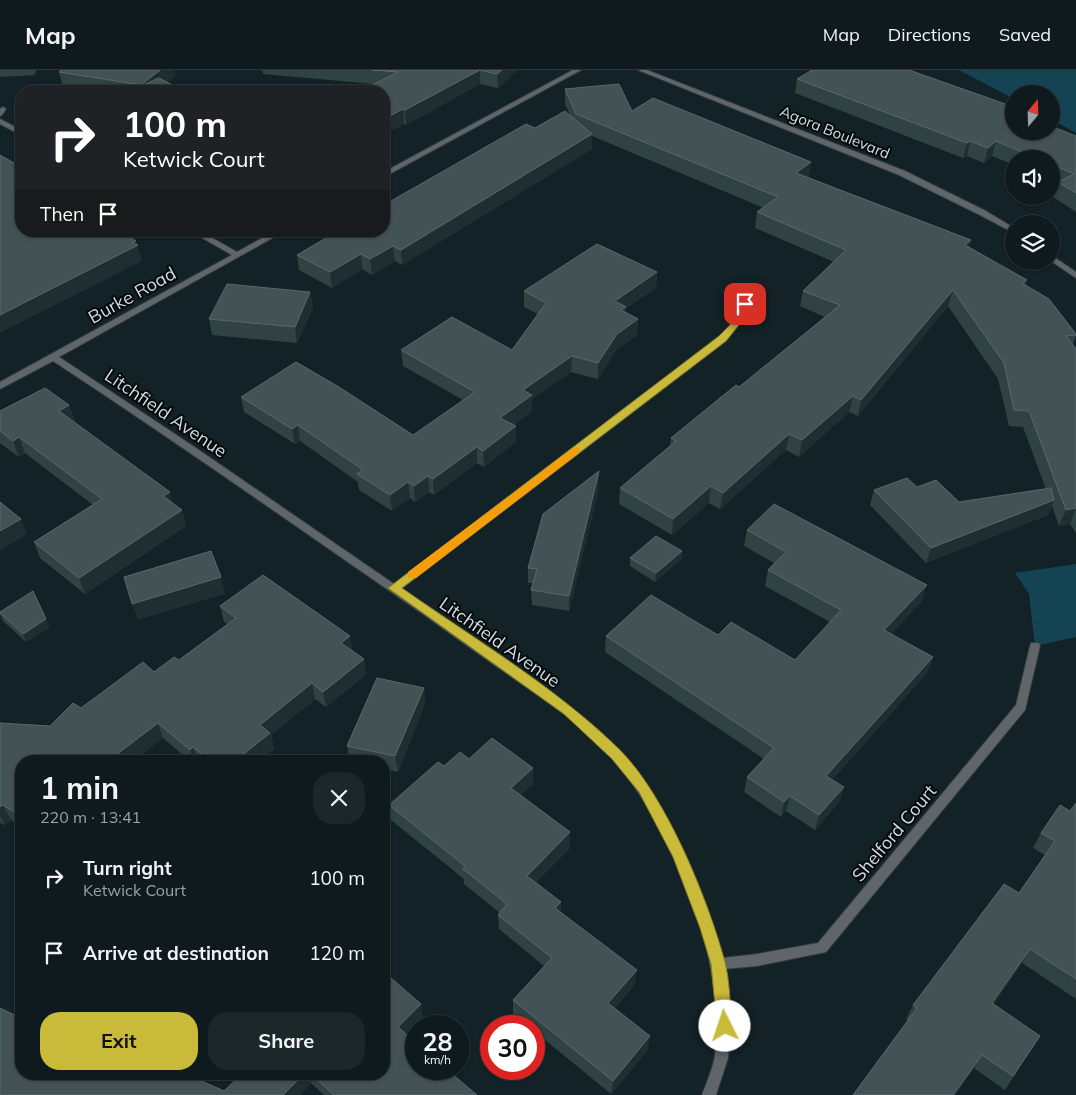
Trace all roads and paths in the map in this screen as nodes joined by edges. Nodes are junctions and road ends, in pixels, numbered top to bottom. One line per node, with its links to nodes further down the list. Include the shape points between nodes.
1 (578, 70): 5 (street)
2 (641, 70): 6 (street, Agora Boulevard, via 902,173)
3 (0, 121): 4 (street)
4 (15, 130)
5 (390, 172)
6 (1005, 226)
7 (205, 237): 9 (street)
8 (270, 237): 9 (street, Burke Road)
9 (237, 255): 13 (street, Burke Road)
10 (1060, 264): 11 (street)
11 (1076, 276)
12 (745, 304): 15 (street, via 734,326 723,338)
13 (53, 357): 14 (street, Burke Road); 15 (street, Litchfield Avenue)
14 (0, 386)
15 (394, 588): 17 (street, Litchfield Avenue, via 568,711 617,755 644,789 679,855)
16 (1035, 646): 17 (street, Shelford Court, via 1020,707 822,948)
17 (718, 964): 18 (street, Litchfield Avenue, via 723,996 724,1046 716,1082)
18 (709, 1095)

